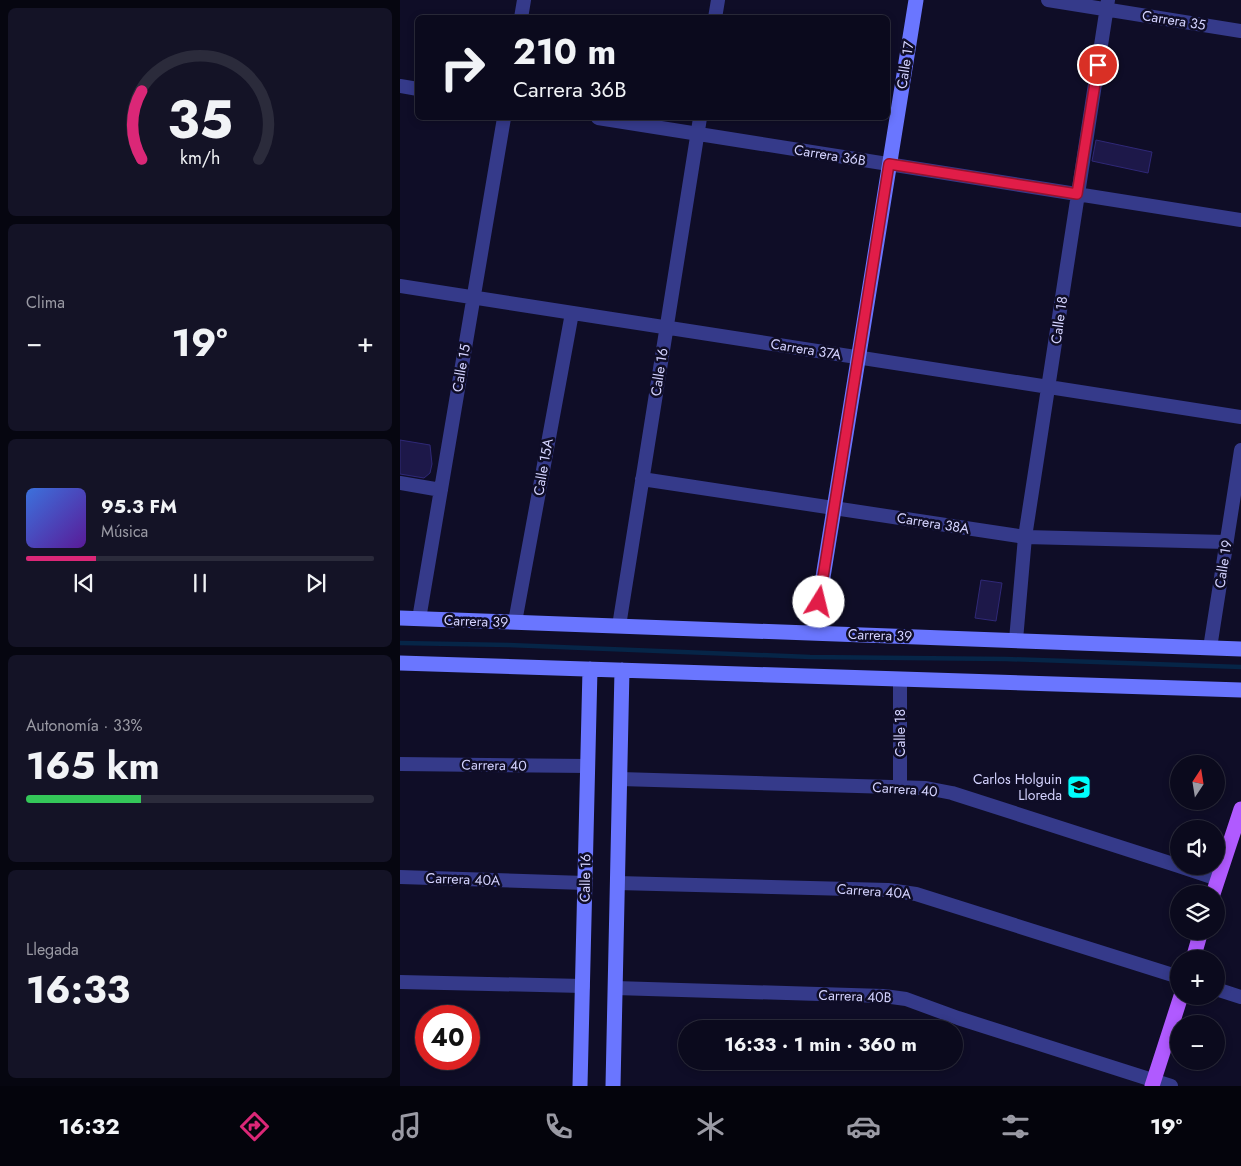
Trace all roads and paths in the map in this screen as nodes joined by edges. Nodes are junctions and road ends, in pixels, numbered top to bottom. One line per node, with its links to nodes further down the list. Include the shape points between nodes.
1 (524, 0): 6 (street)
2 (718, 0): 7 (street)
3 (916, 0): 15 (main road, Calle 17)
4 (1048, 0): 5 (street, Carrera 35)
5 (1107, 5): 8 (street, Carrera 35); 16 (street, Calle 18)
6 (522, 15)
7 (716, 15)
8 (1241, 31)
9 (400, 86): 10 (street)
10 (415, 88)
11 (504, 120): 19 (street, Calle 15)
12 (611, 120): 14 (street, Carrera 36B)
13 (700, 120): 14 (street, Calle 16)
14 (697, 133): 15 (street, Carrera 36B); 21 (street, Calle 16)
15 (889, 164): 16 (street, Carrera 36B); 22 (main road, Calle 17)
16 (1077, 194): 17 (street, Carrera 36B); 23 (street, Calle 18)
17 (1241, 220)
18 (400, 286): 19 (street, Carrera 37A)
19 (473, 297): 20 (street, Carrera 37A); 28 (street, Calle 15)
20 (572, 313): 21 (street, Carrera 37A); 34 (street, Calle 15A)
21 (666, 327): 22 (street, Carrera 37A); 26 (street, Calle 16)
22 (858, 357): 23 (street, Carrera 37A); 29 (main road, Calle 17)
23 (1049, 387): 24 (street, Carrera 37A); 30 (street, Calle 18)
24 (1241, 417)
25 (1241, 450): 31 (street, Calle 19)
26 (642, 479): 29 (street, Carrera 38A); 35 (street, Calle 16)
27 (400, 483): 28 (street)
28 (441, 490): 33 (street, Calle 15)
29 (834, 508): 30 (street, Carrera 38A); 36 (main road, Calle 17)
30 (1024, 537): 31 (street, Carrera 38A); 37 (street, Calle 18)
31 (1226, 542): 38 (street, Calle 19)
32 (400, 618): 33 (main road, Carrera 39)
33 (419, 619): 34 (main road, Carrera 39)
34 (515, 622): 35 (main road, Carrera 39)
35 (619, 626): 36 (main road, Carrera 39)
36 (814, 633): 37 (main road, Carrera 39)
37 (1016, 640): 38 (main road, Carrera 39)
38 (1210, 648): 39 (main road, Carrera 39)
39 (1241, 649)
40 (400, 663): 41 (main road)
41 (590, 669): 42 (main road); 46 (main road, Calle 16)
42 (622, 670): 43 (main road); 47 (main road)
43 (900, 679): 44 (main road); 48 (street, Calle 18)
44 (1241, 690)
45 (400, 764): 46 (street, Carrera 40)
46 (588, 766): 54 (main road, Calle 16)
47 (620, 779): 48 (street, Carrera 40); 55 (main road)
48 (900, 787): 50 (street, Carrera 40, via 952,794)
49 (1241, 809): 53 (main road)
50 (1170, 863)
51 (1206, 875): 53 (street, Carrera 40)
52 (400, 877): 54 (street, Carrera 40A)
53 (1218, 879): 56 (main road)
54 (585, 883): 59 (main road, Calle 16)
55 (618, 883): 57 (street, Carrera 40A, via 888,890 916,894); 60 (main road)
56 (1216, 885)
57 (1170, 974)
58 (400, 982): 59 (street)
59 (583, 986): 65 (main road, Calle 16)
60 (615, 988): 64 (street, Carrera 40B, via 906,999); 66 (main road)
61 (1225, 992): 62 (street)
62 (1241, 997)
63 (1178, 1005): 64 (main road)
64 (1153, 1083): 67 (street, Carrera 40B)
65 (580, 1086)
66 (613, 1086)
67 (1171, 1086)

